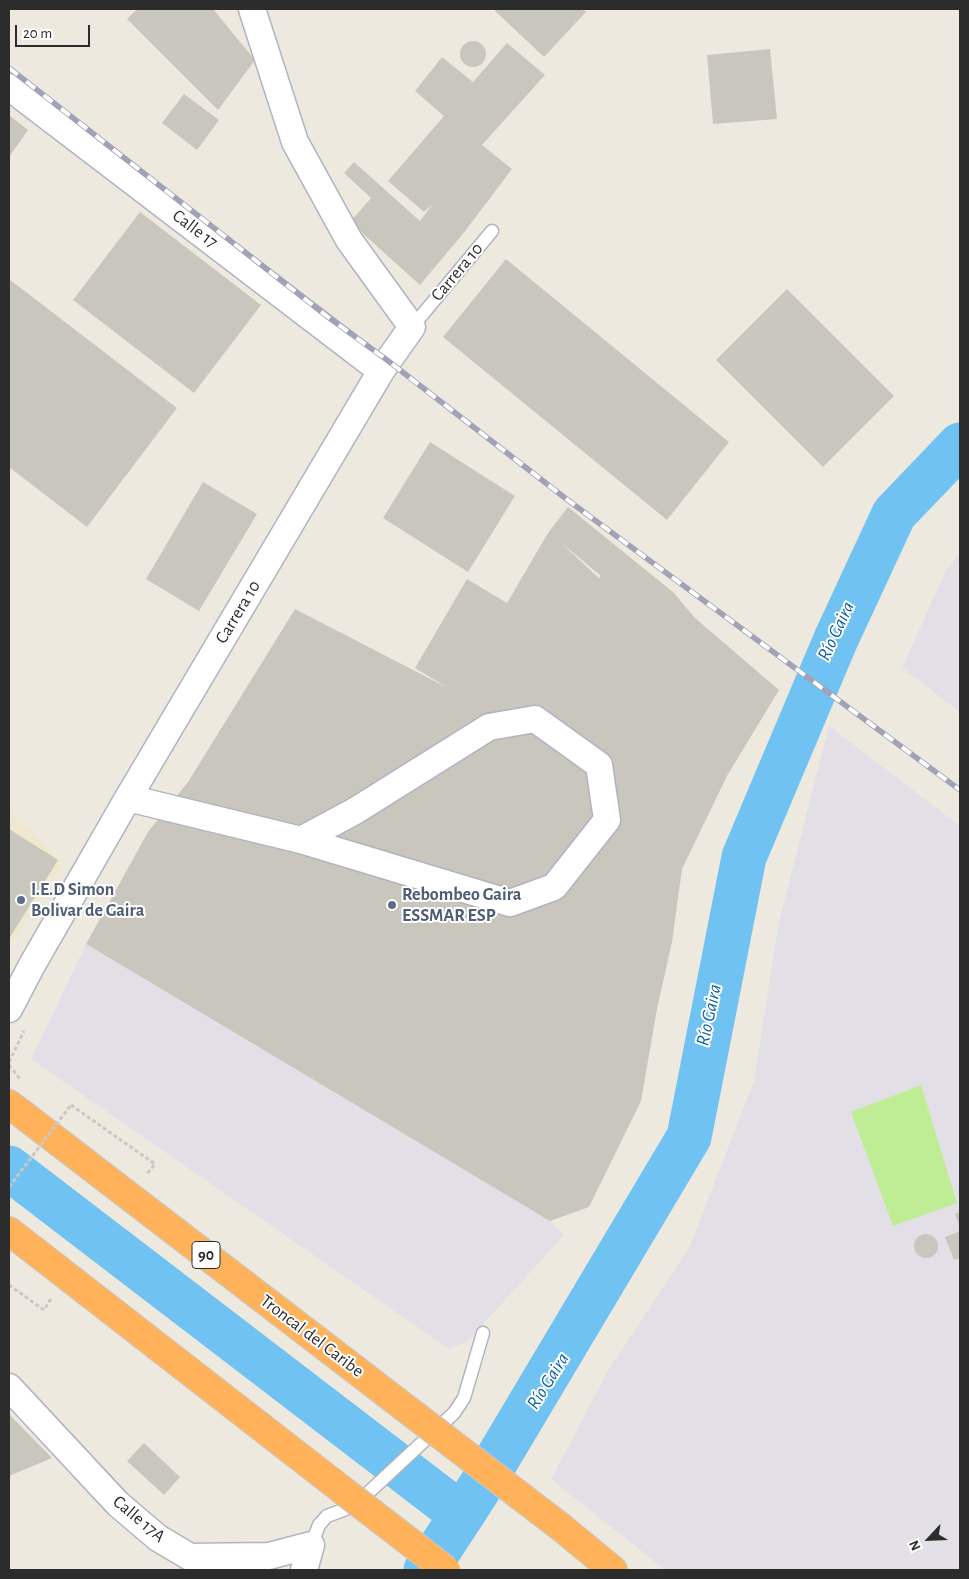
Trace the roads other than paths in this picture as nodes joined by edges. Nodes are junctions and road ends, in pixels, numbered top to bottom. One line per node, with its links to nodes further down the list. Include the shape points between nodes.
1 (252, 9): 4 (street, via 295,142 349,240)
2 (9, 87): 5 (street, Calle 17)
3 (492, 231): 4 (lane, Carrera 10)
4 (412, 327): 5 (street, Carrera 10)
5 (381, 371): 6 (street, Carrera 10)
6 (128, 798): 7 (street); 8 (street, Carrera 10)
7 (301, 840): 7 (street, via 510,903 554,887 607,820 599,765 535,719 489,727 355,811)
8 (9, 1009)
9 (17, 1093): 16 (highway, Troncal del Caribe / 90, bridge, via 404,1407)
10 (9, 1231): 15 (highway, bridge)
11 (483, 1333): 13 (lane, via 464,1398 454,1413 354,1506 327,1516 319,1525)
12 (9, 1387): 13 (street, Calle 17A, via 118,1504 158,1538 190,1557 270,1556)
13 (311, 1545): 14 (street)
14 (304, 1570)
15 (446, 1570)
16 (613, 1570)

